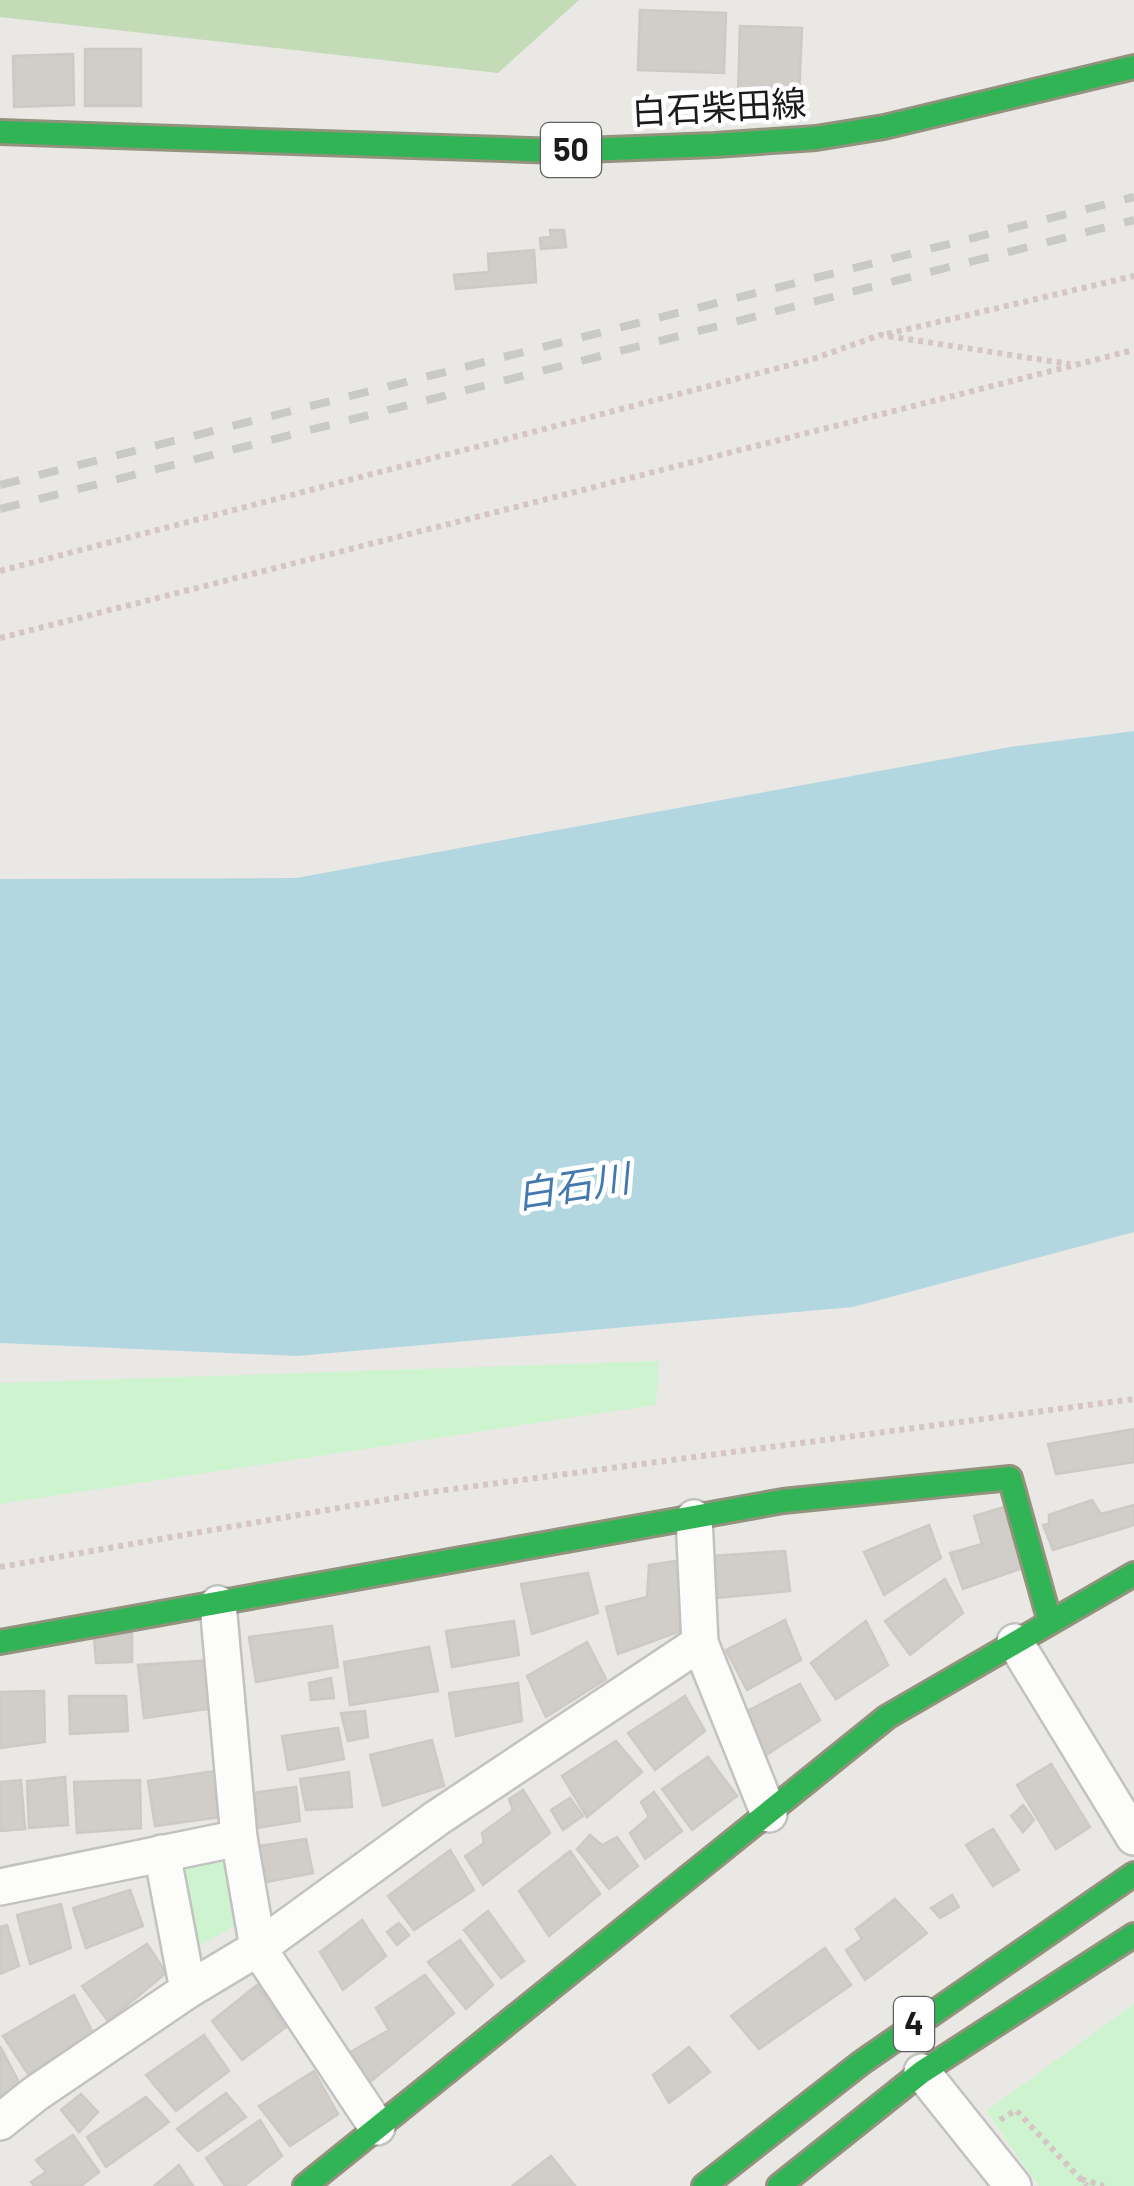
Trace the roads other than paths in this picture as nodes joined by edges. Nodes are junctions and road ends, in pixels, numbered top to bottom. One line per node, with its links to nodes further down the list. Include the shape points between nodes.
1 (1134, 66): 2 (main road, 白石柴田線 / 50, via 884,127 715,146 558,151)
2 (0, 132)
3 (694, 1518): 5 (main road); 6 (main road, via 783,1501 1010,1478); 8 (street)
4 (1134, 1574): 6 (main road)
5 (218, 1604): 7 (main road); 12 (street)
6 (1050, 1622): 9 (main road)
7 (0, 1642)
8 (700, 1642): 10 (street); 17 (street)
9 (1016, 1642): 10 (main road, via 888,1717); 11 (street)
10 (769, 1814): 21 (main road)
11 (1134, 1837)
12 (238, 1838): 13 (street); 17 (street)
13 (162, 1853): 15 (street); 18 (street)
14 (1134, 1874): 23 (main road, 4, via 898,2035)
15 (0, 1887)
16 (1134, 1934): 19 (main road, 4)
17 (258, 1948): 18 (street); 21 (street)
18 (188, 1990): 20 (street)
19 (922, 2072): 24 (main road, 4); 25 (street)
20 (0, 2122)
21 (376, 2127): 22 (main road)
22 (305, 2186)
23 (704, 2186)
24 (779, 2186)
25 (1013, 2186)

